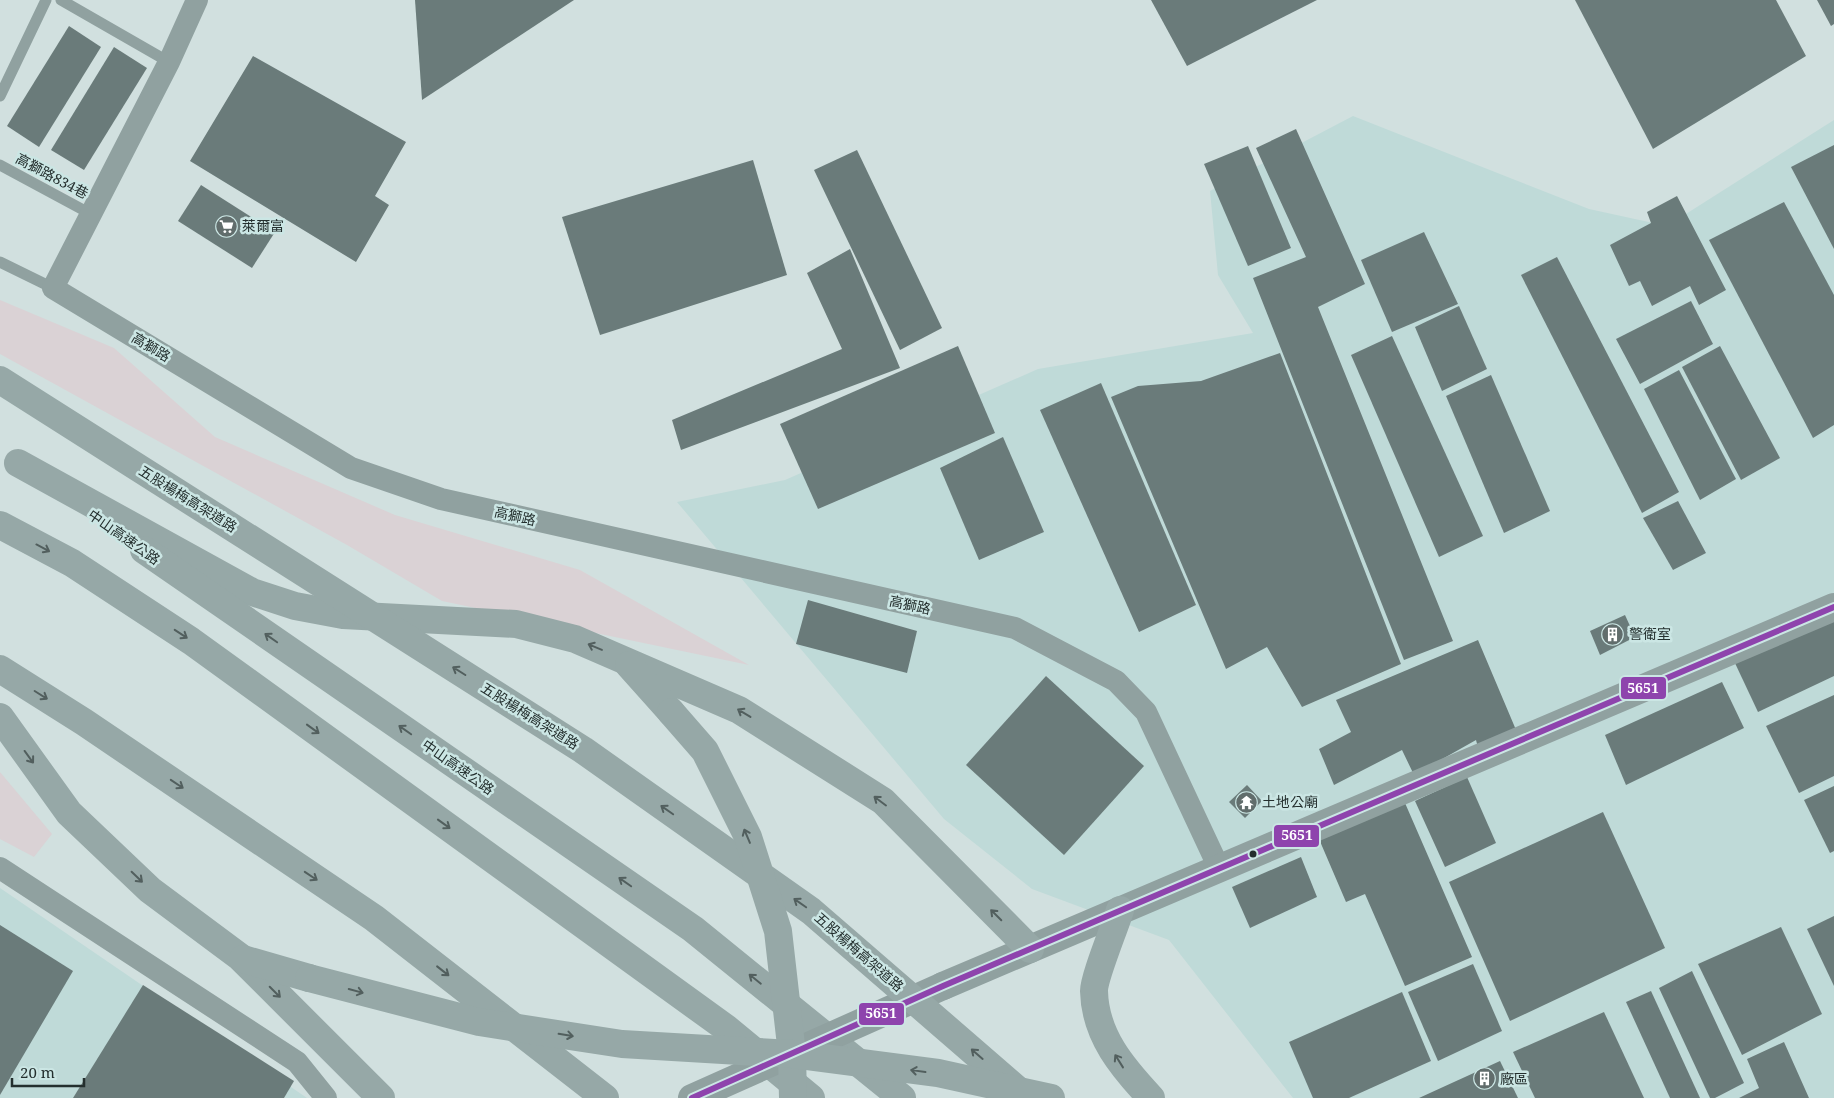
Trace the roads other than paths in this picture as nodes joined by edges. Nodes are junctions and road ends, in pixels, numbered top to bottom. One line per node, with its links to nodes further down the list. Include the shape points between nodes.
1 (46, 0): 5 (lane)
2 (61, 0): 4 (lane)
3 (197, 0): 4 (street)
4 (169, 62): 7 (street)
5 (0, 96)
6 (0, 165): 7 (lane, 高獅路834巷)
7 (90, 213): 9 (street)
8 (0, 262): 9 (lane)
9 (53, 288): 18 (street, 高獅路, via 351,468 440,499 1015,628 1116,681 1146,712)
10 (0, 380): 30 (highway, 五股楊梅高架道路, one-way to 10, bridge, via 810,910 583,750)
11 (9, 458): 14 (highway, one-way to 11, via 576,639 516,624 343,615 294,606 252,592); 29 (highway, 中山高速公路, one-way to 11, via 693,929)
12 (0, 525): 28 (highway, one-way to 28, via 72,563 191,641 726,1028)
13 (1834, 607): 18 (street)
14 (624, 659): 20 (highway, one-way to 14, via 883,801 739,710); 22 (highway, one-way to 14, bridge, via 778,932 748,837 704,751)
15 (0, 669): 25 (highway, one-way to 25, bridge, via 374,918)
16 (0, 718): 21 (highway, one-way to 21, via 69,813 150,890)
17 (0, 868): 23 (street, via 297,1062)
18 (1219, 868): 19 (street)
19 (1120, 910): 20 (street); 32 (highway, one-way to 19, via 1123,1068 1101,1032 1094,990)
20 (1030, 949): 22 (street, bridge)
21 (240, 958): 22 (highway, one-way to 22, bridge, via 498,1025 622,1044); 24 (highway, one-way to 24)
22 (792, 1054): 26 (street, bridge); 27 (highway, bridge); 31 (highway, one-way to 22, bridge, via 938,1073)
23 (326, 1098)
24 (381, 1098)
25 (605, 1098)
26 (692, 1098)
27 (793, 1098)
28 (811, 1098)
29 (902, 1098)
30 (1027, 1098)
31 (1052, 1098)
32 (1151, 1098)

